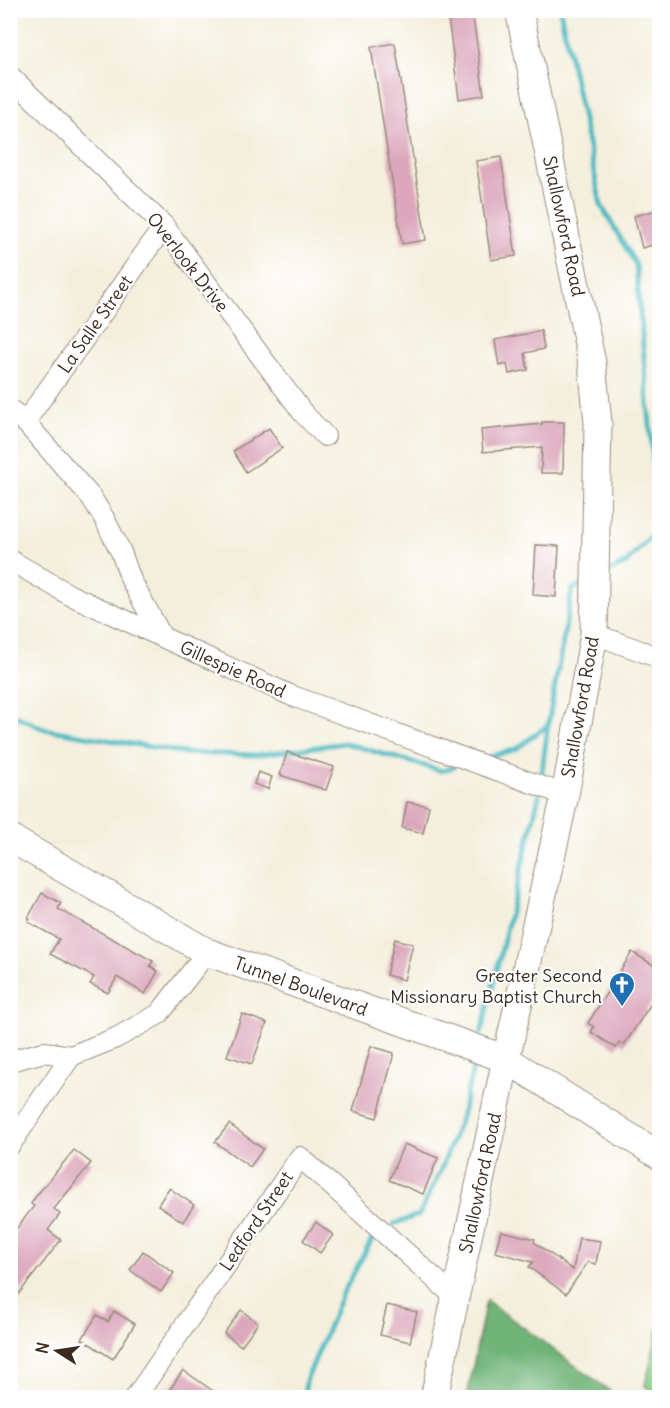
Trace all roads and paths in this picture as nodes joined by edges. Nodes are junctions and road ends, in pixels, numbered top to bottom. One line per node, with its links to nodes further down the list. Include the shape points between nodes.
1 (519, 10): 7 (street, Shallowford Road, via 592,363 598,423)
2 (10, 76): 3 (street, Overlook Drive)
3 (164, 226): 4 (street, La Salle Street); 5 (street, Overlook Drive, via 303,413)
4 (18, 416): 8 (street, Gillespie Road, via 91,497)
5 (325, 436)
6 (10, 560): 8 (street, via 70,595)
7 (594, 634): 9 (street); 10 (street, Shallowford Road)
8 (162, 637): 10 (street, Gillespie Road, via 290,695)
9 (660, 658)
10 (565, 795): 14 (street, Shallowford Road)
11 (10, 838): 12 (street, Tunnel Boulevard)
12 (207, 952): 13 (street, via 159,1014 116,1038); 14 (street, Tunnel Boulevard)
13 (71, 1056): 15 (street, via 44,1052); 16 (street)
14 (506, 1059): 17 (street, Tunnel Boulevard); 18 (street, Shallowford Road)
15 (10, 1061)
16 (10, 1145)
17 (660, 1156)
18 (455, 1297): 19 (street, Ledford Street, via 300,1157); 20 (street, Shallowford Road)
19 (135, 1398)
20 (434, 1398)

